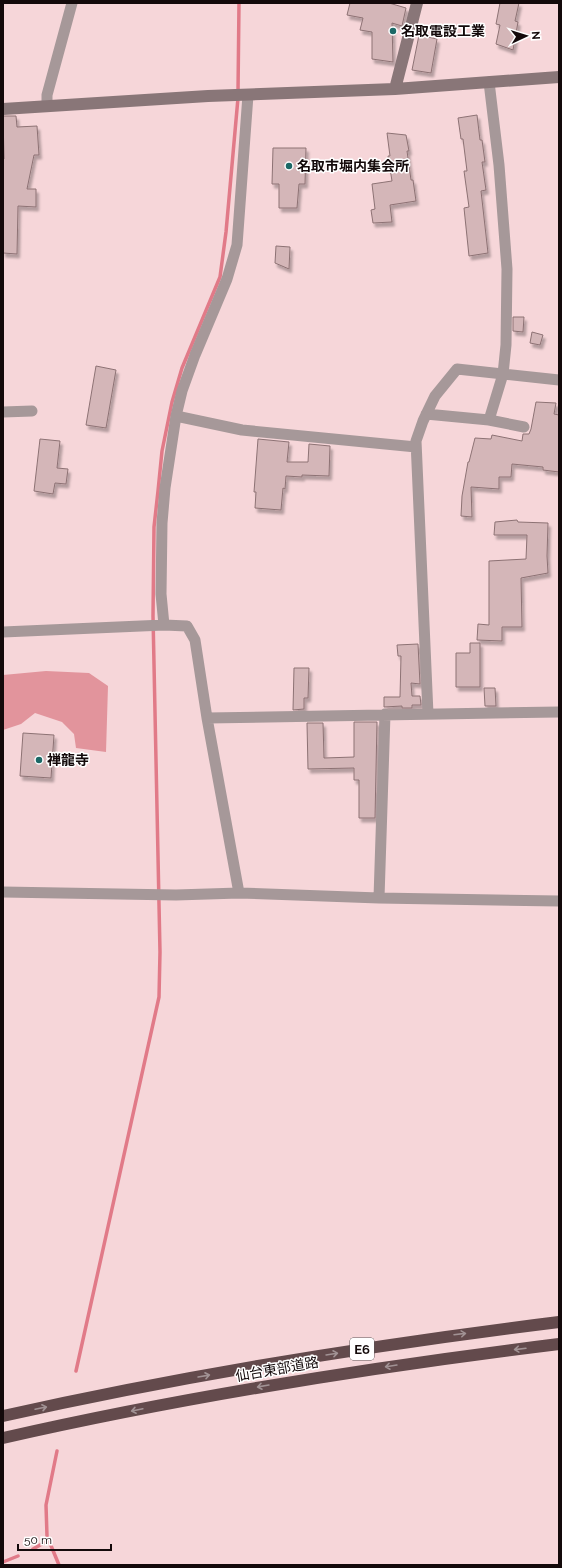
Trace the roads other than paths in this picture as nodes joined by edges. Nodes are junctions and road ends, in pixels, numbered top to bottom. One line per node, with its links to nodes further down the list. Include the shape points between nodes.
1 (72, 3): 7 (street, via 47,95)
2 (417, 3): 5 (street)
3 (559, 77): 4 (street)
4 (489, 82): 5 (street); 9 (street, via 499,165 507,269)
5 (395, 89): 6 (street)
6 (243, 95): 7 (street); 14 (street, via 237,245 227,279 182,391)
7 (47, 106): 8 (street)
8 (3, 109)
9 (503, 374): 10 (street); 13 (street, via 456,369 435,396); 15 (street)
10 (559, 380)
11 (32, 411): 12 (street)
12 (3, 412)
13 (426, 414): 15 (street); 17 (street)
14 (176, 416): 17 (street, via 242,430); 18 (street, via 162,523)
15 (489, 420): 16 (street)
16 (524, 427)
17 (416, 447): 22 (street)
18 (158, 626): 19 (street); 23 (street, via 187,626 195,640)
19 (3, 632)
20 (559, 712): 22 (street)
21 (385, 714): 22 (street); 23 (street); 26 (street)
22 (428, 714)
23 (207, 718): 25 (street)
24 (3, 892): 25 (street, via 154,895)
25 (239, 893): 26 (street)
26 (379, 898): 27 (street)
27 (559, 901)
28 (559, 1322): 30 (highway, 仙台東部道路 / E6, one-way to 28, via 165,1383 307,1358 442,1336)
29 (559, 1344): 31 (highway, 仙台東部道路 / E6, one-way to 31, via 319,1377 175,1402)
30 (3, 1416)
31 (3, 1438)

